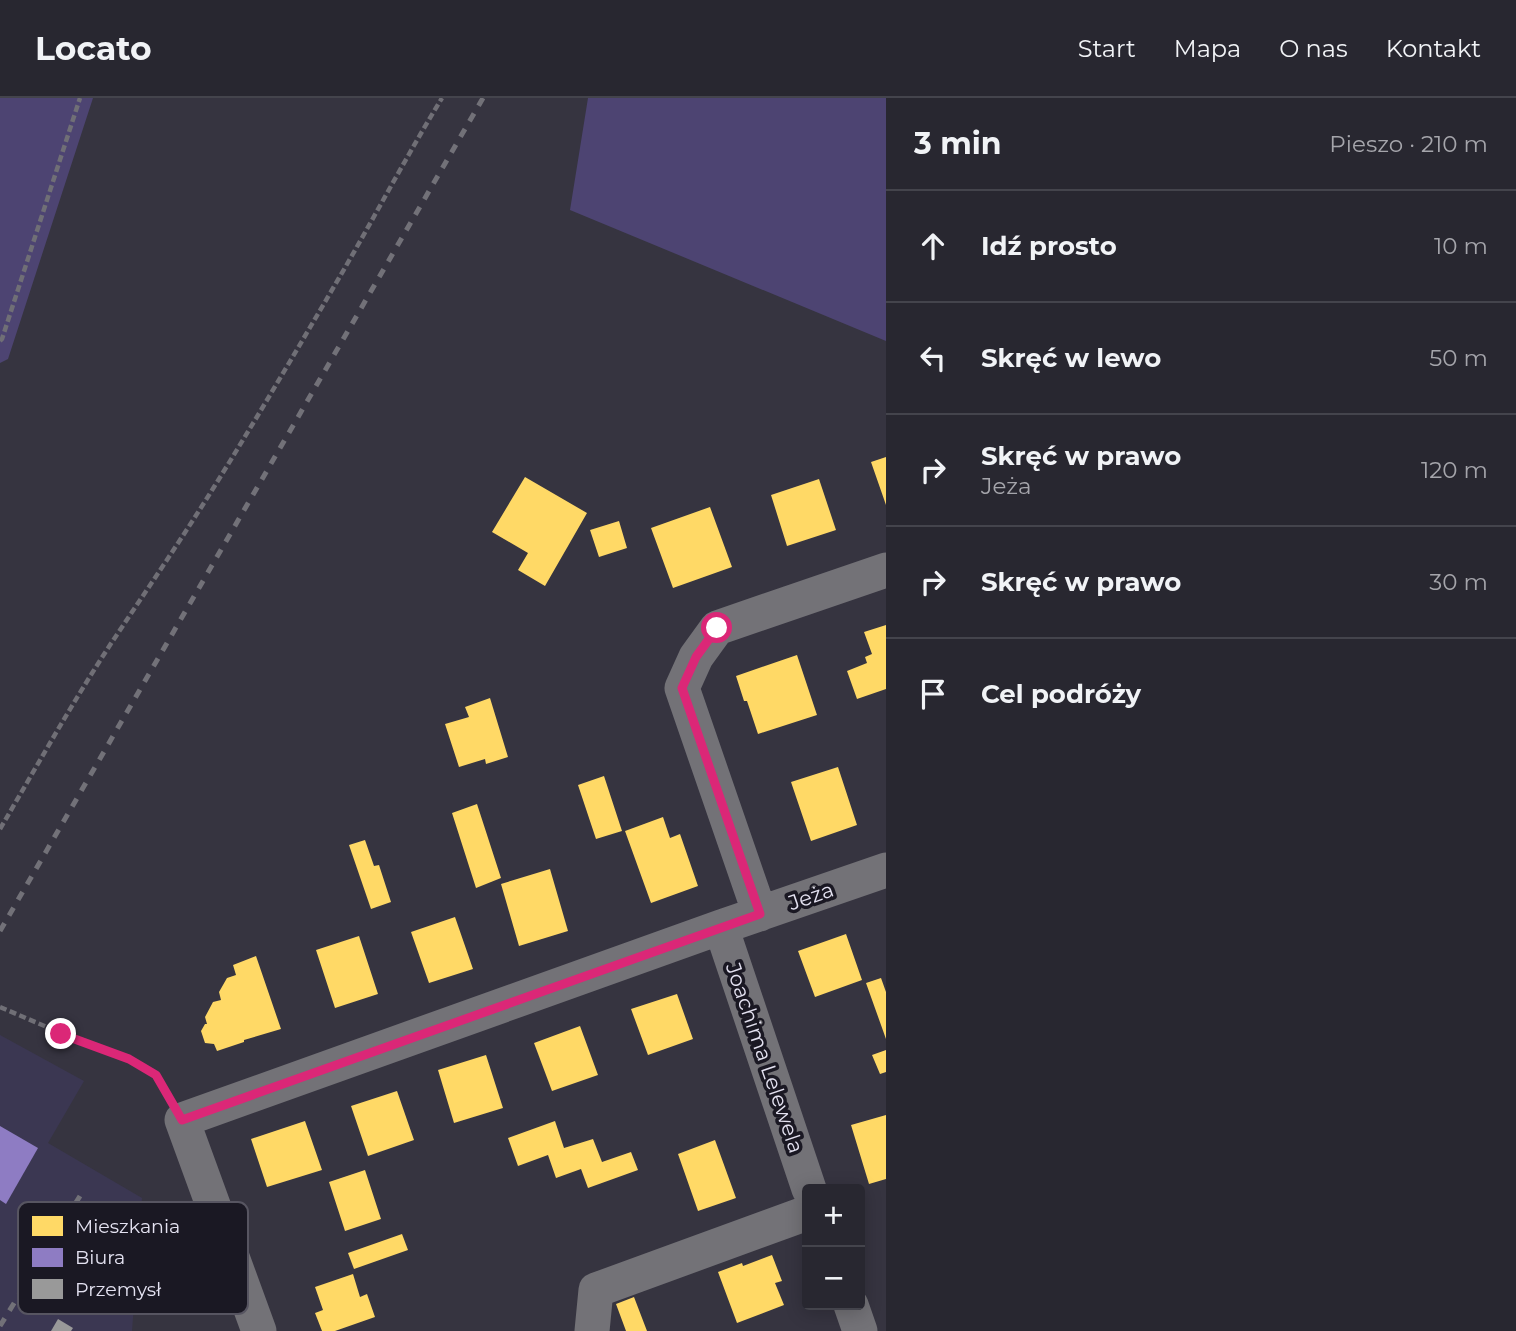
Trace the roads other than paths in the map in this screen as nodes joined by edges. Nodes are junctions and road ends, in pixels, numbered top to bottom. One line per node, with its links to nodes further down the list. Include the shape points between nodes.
1 (886, 570): 3 (street, via 717,628 696,657 682,688)
2 (886, 870): 3 (street, Jeża)
3 (760, 914): 4 (street, Jeża)
4 (721, 927): 5 (street, Joachima Lelewela); 6 (street, Jeża, via 182,1120)
5 (807, 1184)
6 (212, 1202)
7 (802, 1215): 11 (street, via 596,1290)
8 (248, 1301): 10 (street, Jeża)
9 (853, 1310): 12 (street)
10 (259, 1331)
11 (592, 1331)
12 (860, 1331)

